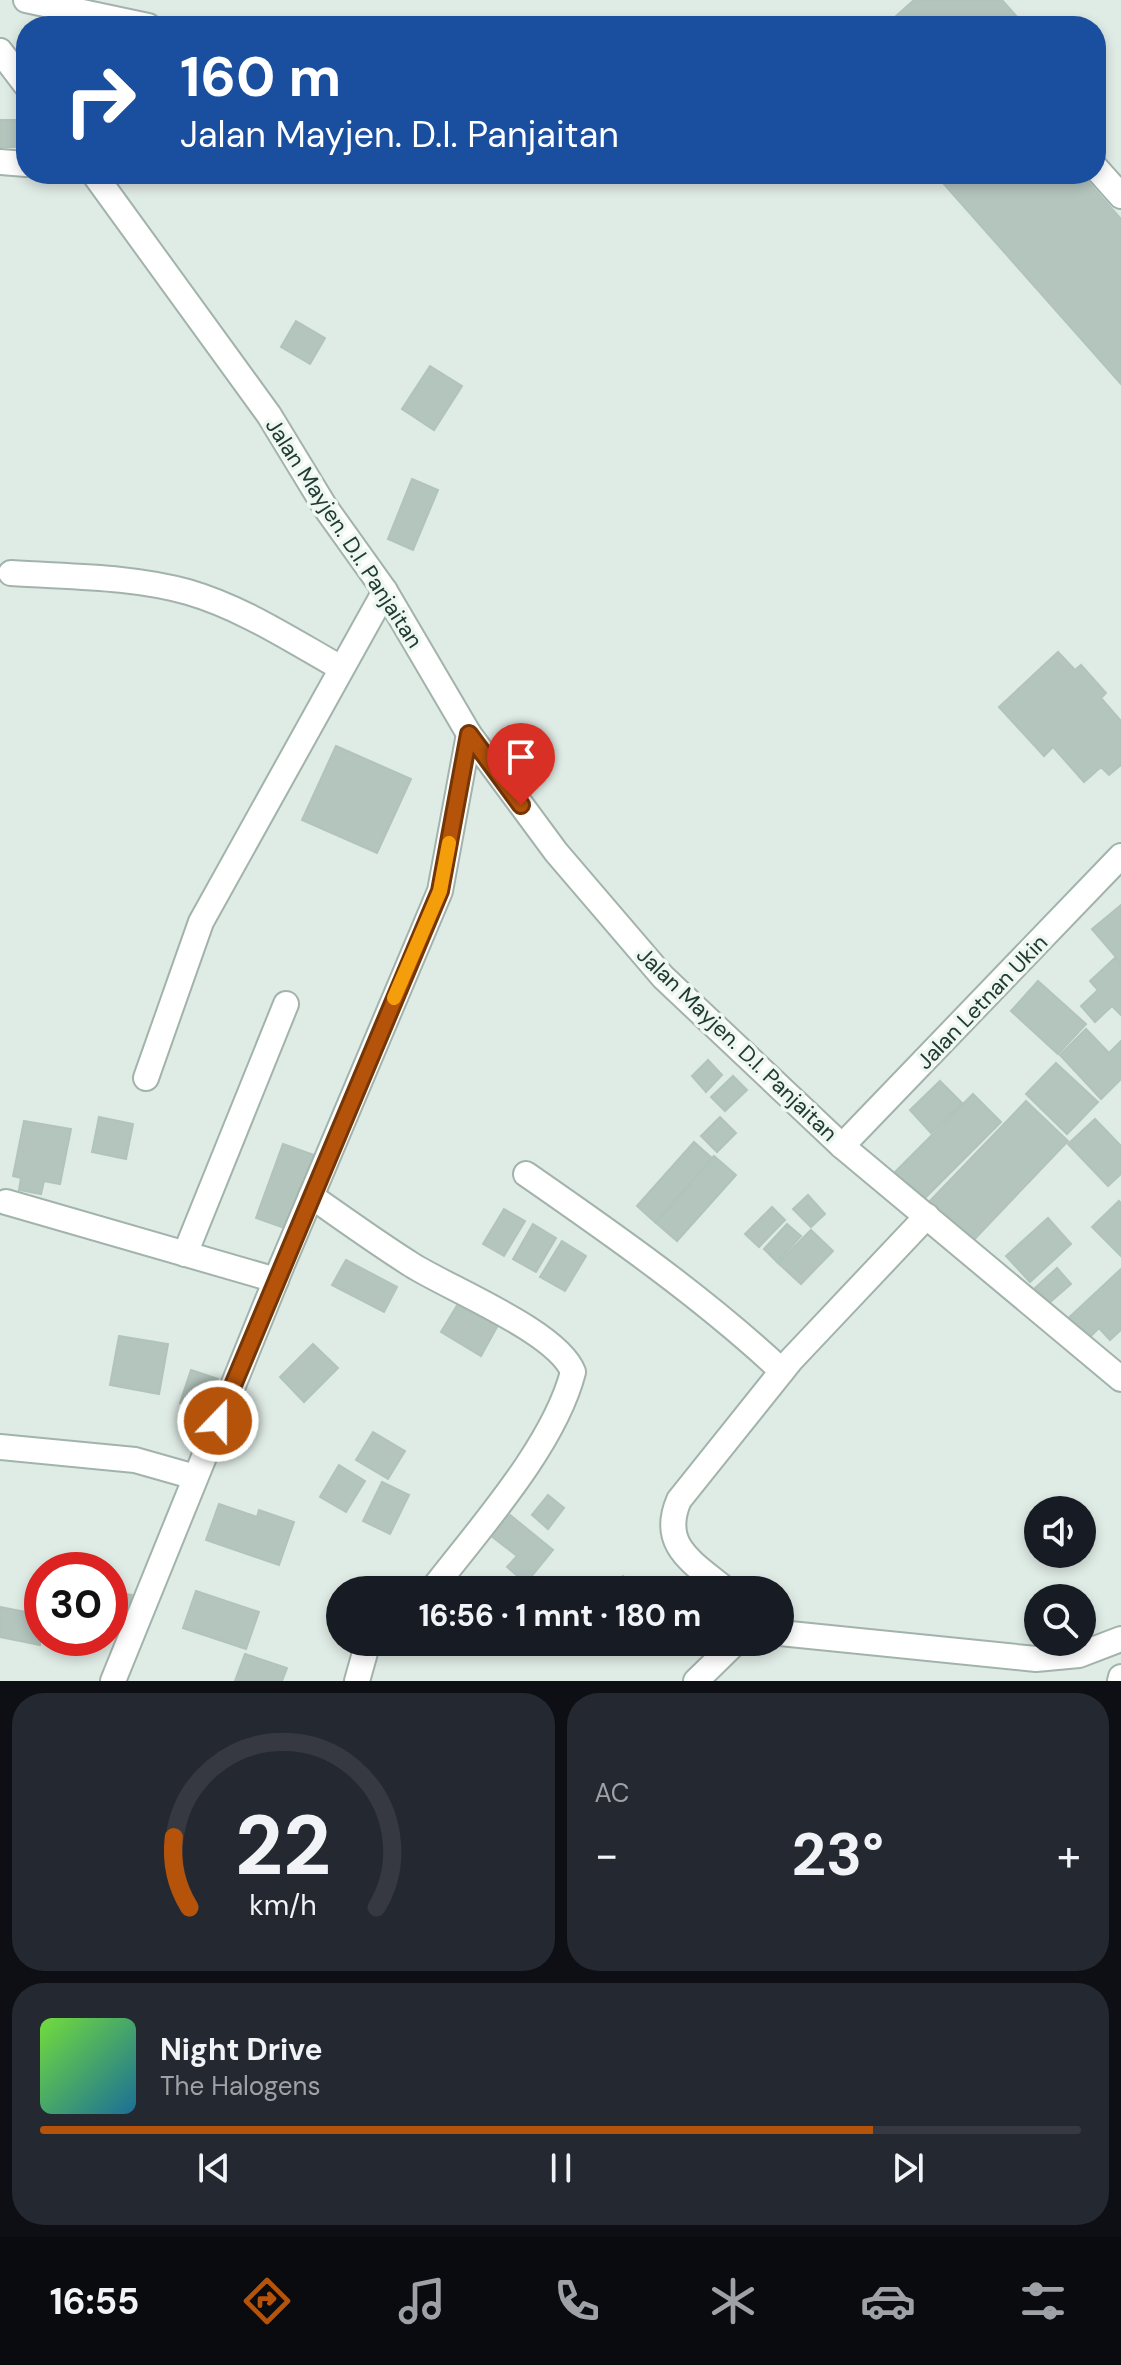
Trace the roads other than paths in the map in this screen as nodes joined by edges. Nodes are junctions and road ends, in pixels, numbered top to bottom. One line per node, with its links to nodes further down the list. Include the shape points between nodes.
1 (26, 0): 2 (street)
2 (101, 16)
3 (0, 51): 4 (street)
4 (16, 72)
5 (1106, 179): 7 (street)
6 (101, 184): 9 (street, Jalan Mayjen. D.I. Panjaitan, via 269,415)
7 (1121, 196)
8 (11, 573): 10 (street, via 137,581 187,592 236,610)
9 (385, 591): 10 (street); 11 (street, Jalan Mayjen. D.I. Panjaitan)
10 (341, 668): 14 (street, via 201,922)
11 (469, 734): 15 (street, Jalan Mayjen. D.I. Panjaitan, via 556,852 663,977); 17 (street, via 440,891)
12 (1121, 856): 15 (street, Jalan Letnan Ukin)
13 (286, 1004): 20 (street)
14 (146, 1078)
15 (842, 1146): 19 (street, Jalan Mayjen. D.I. Panjaitan)
16 (526, 1174): 22 (street, via 593,1220)
17 (311, 1196): 21 (street); 26 (street, via 413,1266 530,1330 562,1354 573,1372 561,1409)
18 (6, 1202): 20 (street)
19 (920, 1224): 22 (street); 23 (street, Jalan Mayjen. D.I. Panjaitan)
20 (185, 1254): 21 (street)
21 (276, 1280): 25 (street)
22 (782, 1371): 27 (street, via 679,1500 670,1520 675,1540)
23 (1121, 1379)
24 (0, 1447): 25 (street, via 135,1460)
25 (195, 1477): 32 (street)
26 (443, 1576)
27 (709, 1576)
28 (794, 1634): 29 (street, via 1036,1659 1079,1655)
29 (1121, 1639)
30 (364, 1656): 33 (street)
31 (722, 1656): 34 (street)
32 (113, 1681)
33 (357, 1681)
34 (696, 1681)

